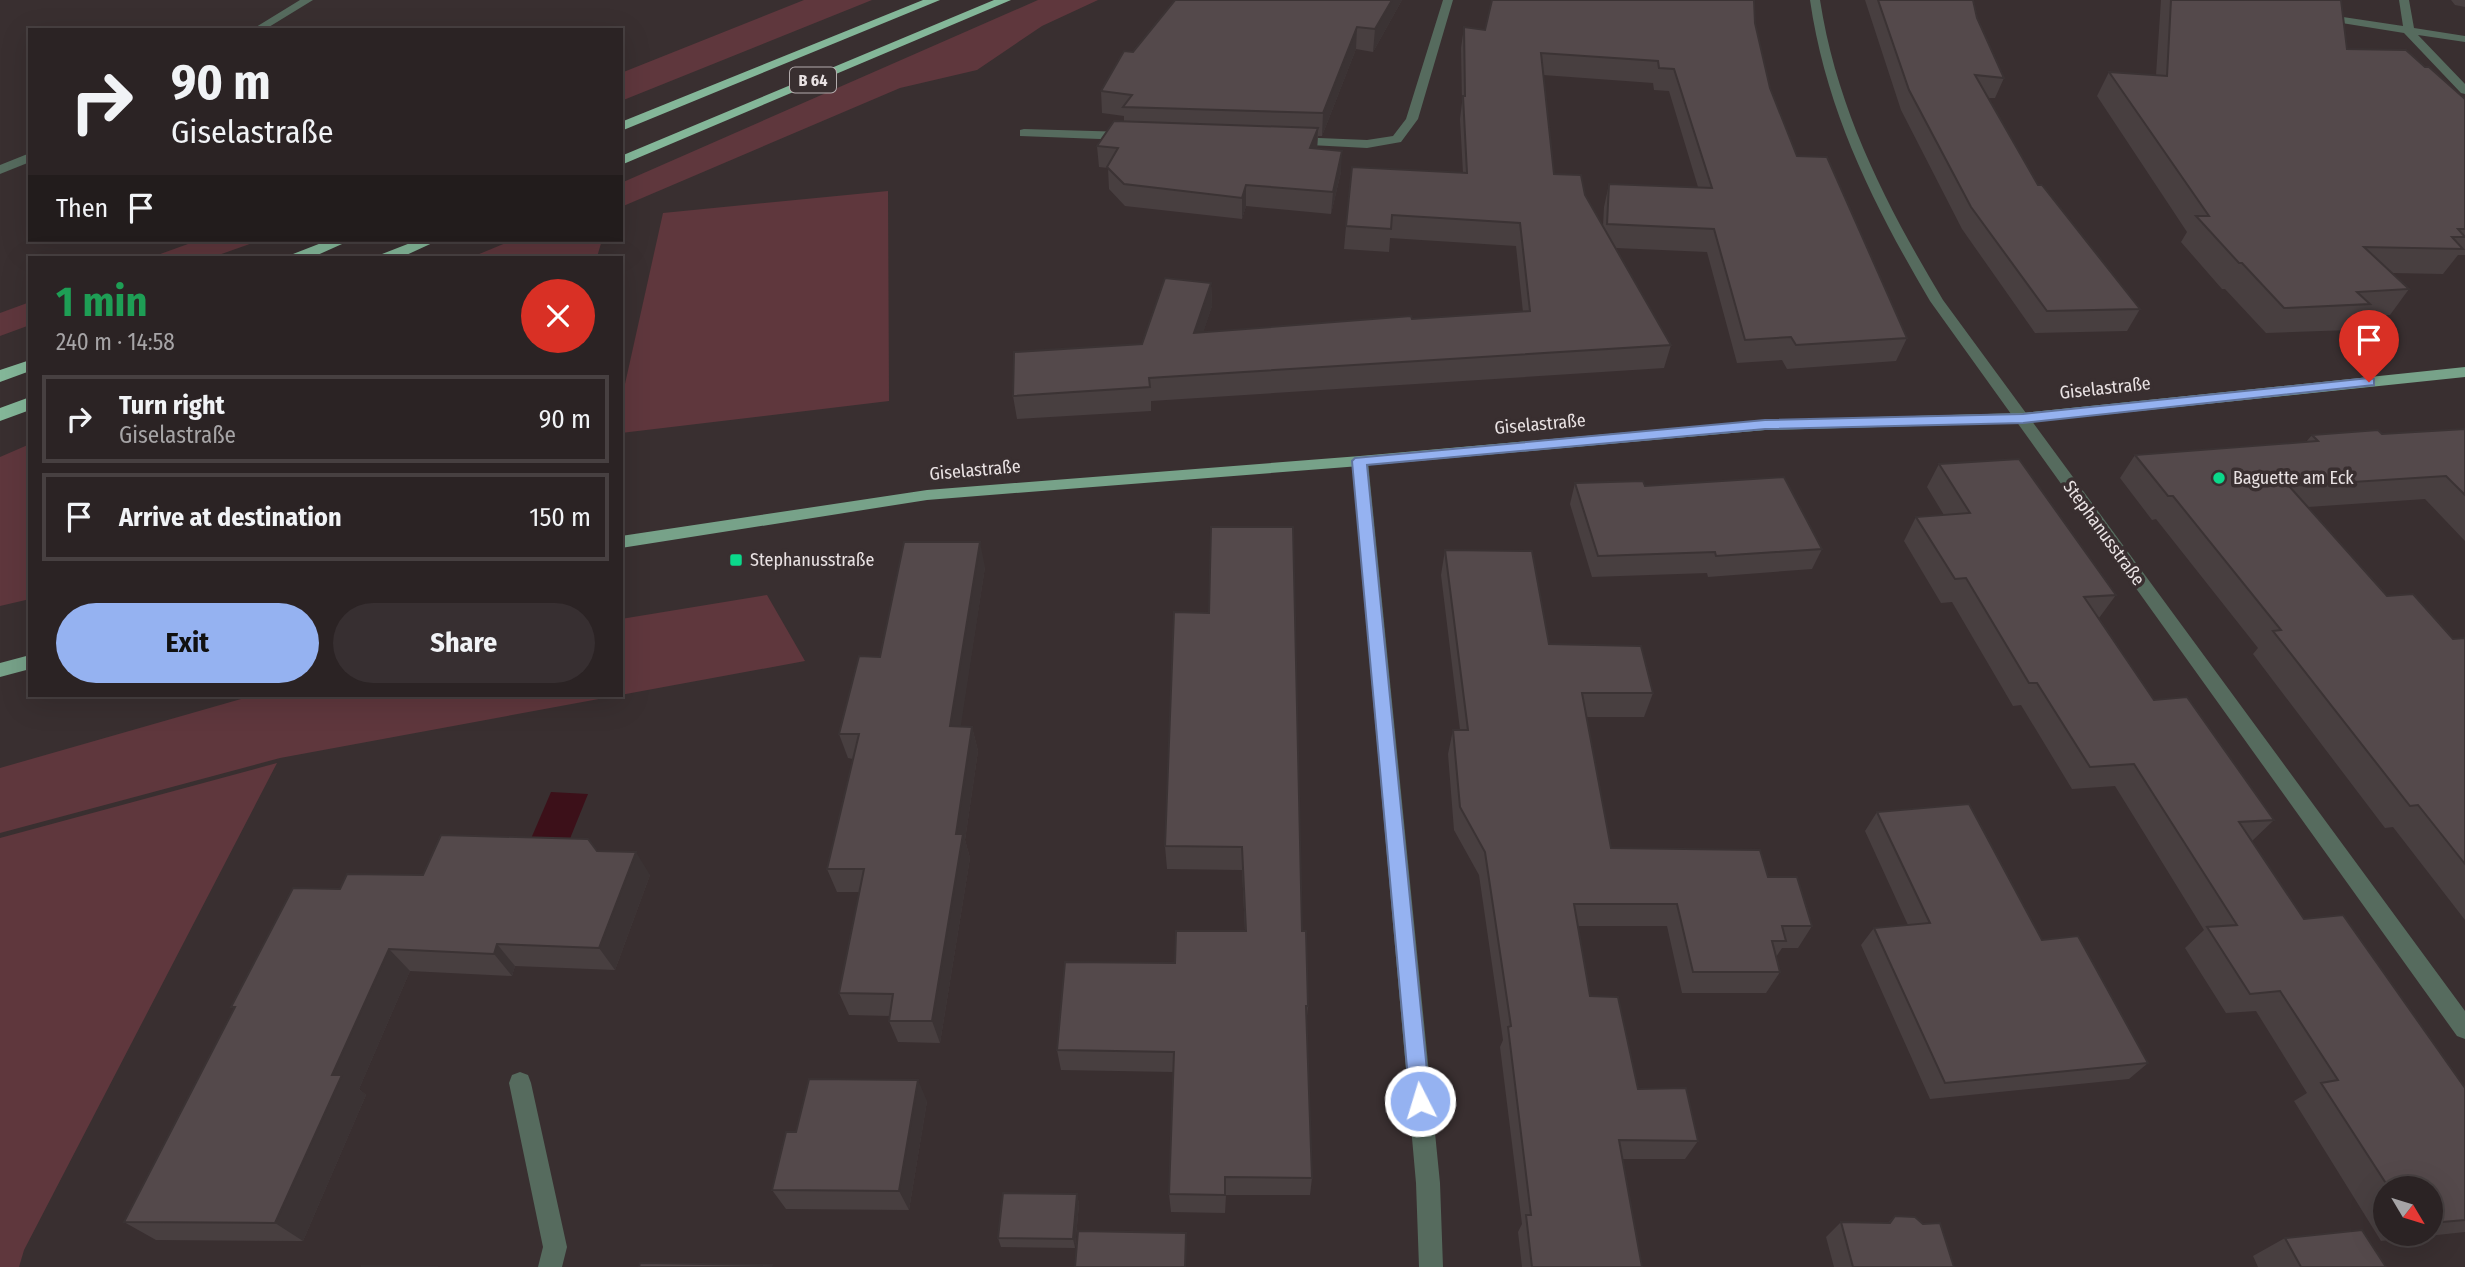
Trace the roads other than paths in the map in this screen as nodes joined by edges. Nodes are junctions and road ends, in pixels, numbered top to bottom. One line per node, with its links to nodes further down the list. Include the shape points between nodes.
1 (308, 0): 8 (street)
2 (934, 0): 12 (highway, B 64)
3 (1005, 0): 17 (highway, B 64)
4 (1448, 0): 15 (street, via 1412,119 1397,139 1367,144)
5 (1815, 0): 28 (street, Stephanusstraße, via 1829,69 1852,139 1889,223 1937,301)
6 (2404, 0): 9 (street)
7 (2316, 16): 9 (street)
8 (259, 28)
9 (2409, 32): 10 (street); 11 (street)
10 (2465, 39)
11 (2465, 91)
12 (623, 126)
13 (1024, 133): 14 (street)
14 (1134, 136)
15 (1285, 141)
16 (28, 158): 18 (street)
17 (623, 160)
18 (0, 170)
19 (338, 242): 21 (highway)
20 (426, 242): 22 (highway)
21 (302, 256)
22 (391, 256)
23 (28, 366): 25 (highway)
24 (2465, 372): 28 (main road, Giselastraße)
25 (0, 376)
26 (28, 404): 27 (highway)
27 (0, 415)
28 (2023, 418): 29 (main road, Giselastraße, via 1765,425); 33 (street, Stephanusstraße)
29 (1360, 461): 30 (main road, Giselastraße, via 927,495); 36 (street, via 1426,1170)
30 (623, 542)
31 (28, 663): 32 (main road)
32 (0, 670)
33 (2465, 1029)
34 (520, 1083): 35 (street, via 555,1247)
35 (550, 1267)
36 (1431, 1267)

